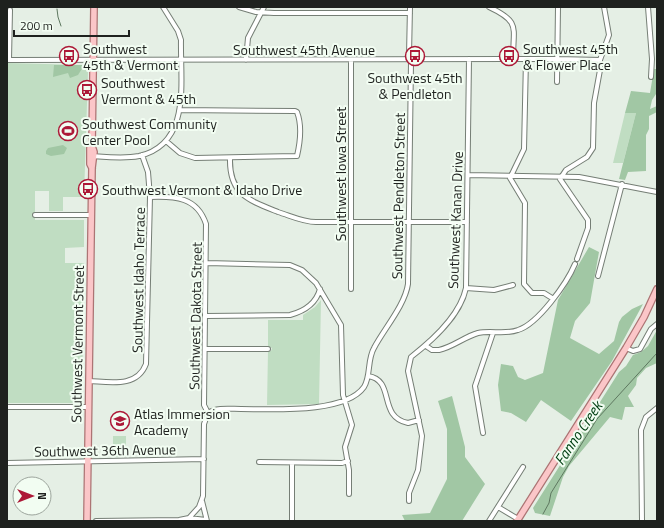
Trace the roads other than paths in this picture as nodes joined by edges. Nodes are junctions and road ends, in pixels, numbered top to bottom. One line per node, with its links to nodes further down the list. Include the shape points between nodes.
1 (94, 7): 20 (main road, Southwest Vermont Street)
2 (163, 7): 21 (street, via 181,36)
3 (239, 7): 11 (street)
4 (264, 7): 11 (street)
5 (410, 7): 12 (street, Southwest Pendleton Street)
6 (489, 7): 15 (street, via 506,15 512,23)
7 (558, 7): 17 (street)
8 (604, 7): 24 (street, via 609,35)
9 (648, 7): 18 (street)
10 (10, 10): 19 (street)
11 (261, 12): 12 (street); 22 (street, via 248,38)
12 (410, 13): 13 (street, Southwest Pendleton Street)
13 (410, 59): 14 (street, Southwest 45th Avenue); 23 (street, Southwest 45th Avenue); 40 (street, Southwest Pendleton Street)
14 (469, 59): 15 (street, Southwest 45th Avenue); 32 (street, Southwest Kanan Drive)
15 (513, 59): 16 (street, Southwest 45th Avenue)
16 (526, 59): 17 (street, Southwest 45th Avenue); 33 (street, via 524,149)
17 (557, 59): 24 (street, Southwest 45th Avenue); 26 (street)
18 (654, 59): 25 (street)
19 (8, 60): 20 (street, Southwest 45th Avenue)
20 (94, 60): 21 (street, Southwest 45th Avenue); 30 (main road, Southwest Vermont Street, via 90,148)
21 (181, 60): 22 (street, Southwest 45th Avenue); 27 (street)
22 (246, 60): 23 (street, Southwest 45th Avenue)
23 (351, 60): 41 (street, Southwest Iowa Street)
24 (600, 60): 34 (street, via 594,103 593,148 587,157 566,170)
25 (651, 77)
26 (557, 82)
27 (180, 110): 28 (street, via 174,129); 31 (street, via 297,112 297,156)
28 (166, 141): 29 (street); 31 (street, via 177,151 190,157)
29 (142, 155): 30 (street); 37 (street, Southwest Idaho Terrace, via 148,172)
30 (92, 156): 39 (main road, Southwest Vermont Street)
31 (230, 158): 41 (street, via 230,173 234,184 249,200 307,222)
32 (468, 175): 33 (street); 42 (street, Southwest Kanan Drive)
33 (510, 175): 34 (street); 52 (street, via 510,182 525,203 524,284 532,293 544,293)
34 (562, 176): 35 (street); 43 (street, via 562,183 588,220 588,228)
35 (622, 184): 36 (street); 46 (street)
36 (657, 192)
37 (150, 197): 44 (street, Southwest Dakota Street, via 180,198 197,208 207,228); 61 (street, Southwest Idaho Terrace, via 146,364 139,376 130,381)
38 (34, 215): 39 (street)
39 (91, 215): 61 (main road, Southwest Vermont Street)
40 (409, 221): 41 (street); 42 (street); 60 (street, Southwest Pendleton Street, via 407,290 372,351)
41 (351, 222): 50 (street, Southwest Iowa Street)
42 (467, 222): 48 (street, Southwest Kanan Drive)
43 (577, 259)
44 (207, 263): 49 (street, via 290,265 310,276); 53 (street, Southwest Dakota Street)
45 (575, 264): 52 (street)
46 (598, 276)
47 (512, 285): 48 (street, via 494,290)
48 (466, 288): 56 (street, Southwest Kanan Drive, via 443,329)
49 (320, 289): 53 (street, via 316,300 310,306 294,314); 62 (street, via 341,325)
50 (351, 289)
51 (657, 289): 57 (main road)
52 (552, 298): 55 (street, via 526,327)
53 (206, 316): 58 (street, Southwest Dakota Street)
54 (657, 324): 57 (street, via 651,329 640,349 633,351)
55 (494, 333): 56 (street, via 479,333 439,350 432,350); 68 (street, via 475,386)
56 (426, 346): 67 (street, Southwest Kanan Drive, via 411,357 408,369)
57 (626, 348): 82 (main road)
58 (205, 349): 59 (street); 66 (street, Southwest Dakota Street, via 204,405)
59 (268, 349)
60 (368, 376): 62 (street, via 361,390); 67 (street, via 376,379 382,386 389,410 394,416 408,423)
61 (89, 381): 64 (main road, Southwest Vermont Street)
62 (344, 399): 66 (street, via 311,408 221,409); 70 (street, via 352,425 345,447)
63 (7, 406): 64 (street)
64 (88, 407): 71 (main road, Southwest Vermont Street)
65 (657, 408): 87 (street, via 643,421 641,430)
66 (208, 413): 69 (street, Southwest Dakota Street, via 204,421)
67 (419, 420): 78 (street, Southwest Kanan Drive, via 422,436 420,464)
68 (483, 433)
69 (204, 459): 71 (street, Southwest 36th Avenue); 77 (street, Southwest Dakota Street)
70 (348, 461): 74 (street); 76 (street)
71 (87, 462): 73 (street, Southwest 36th Avenue); 83 (main road, Southwest Vermont Street)
72 (259, 462): 74 (street)
73 (7, 463)
74 (292, 463): 85 (street)
75 (523, 467): 79 (street)
76 (349, 494)
77 (202, 501): 80 (street); 81 (street, Southwest Dakota Street)
78 (408, 501)
79 (498, 507): 82 (street); 86 (street)
80 (189, 518): 81 (street); 84 (street)
81 (206, 520)
82 (518, 520)
83 (87, 521)
84 (96, 521)
85 (292, 521)
86 (489, 521)
87 (642, 521)

